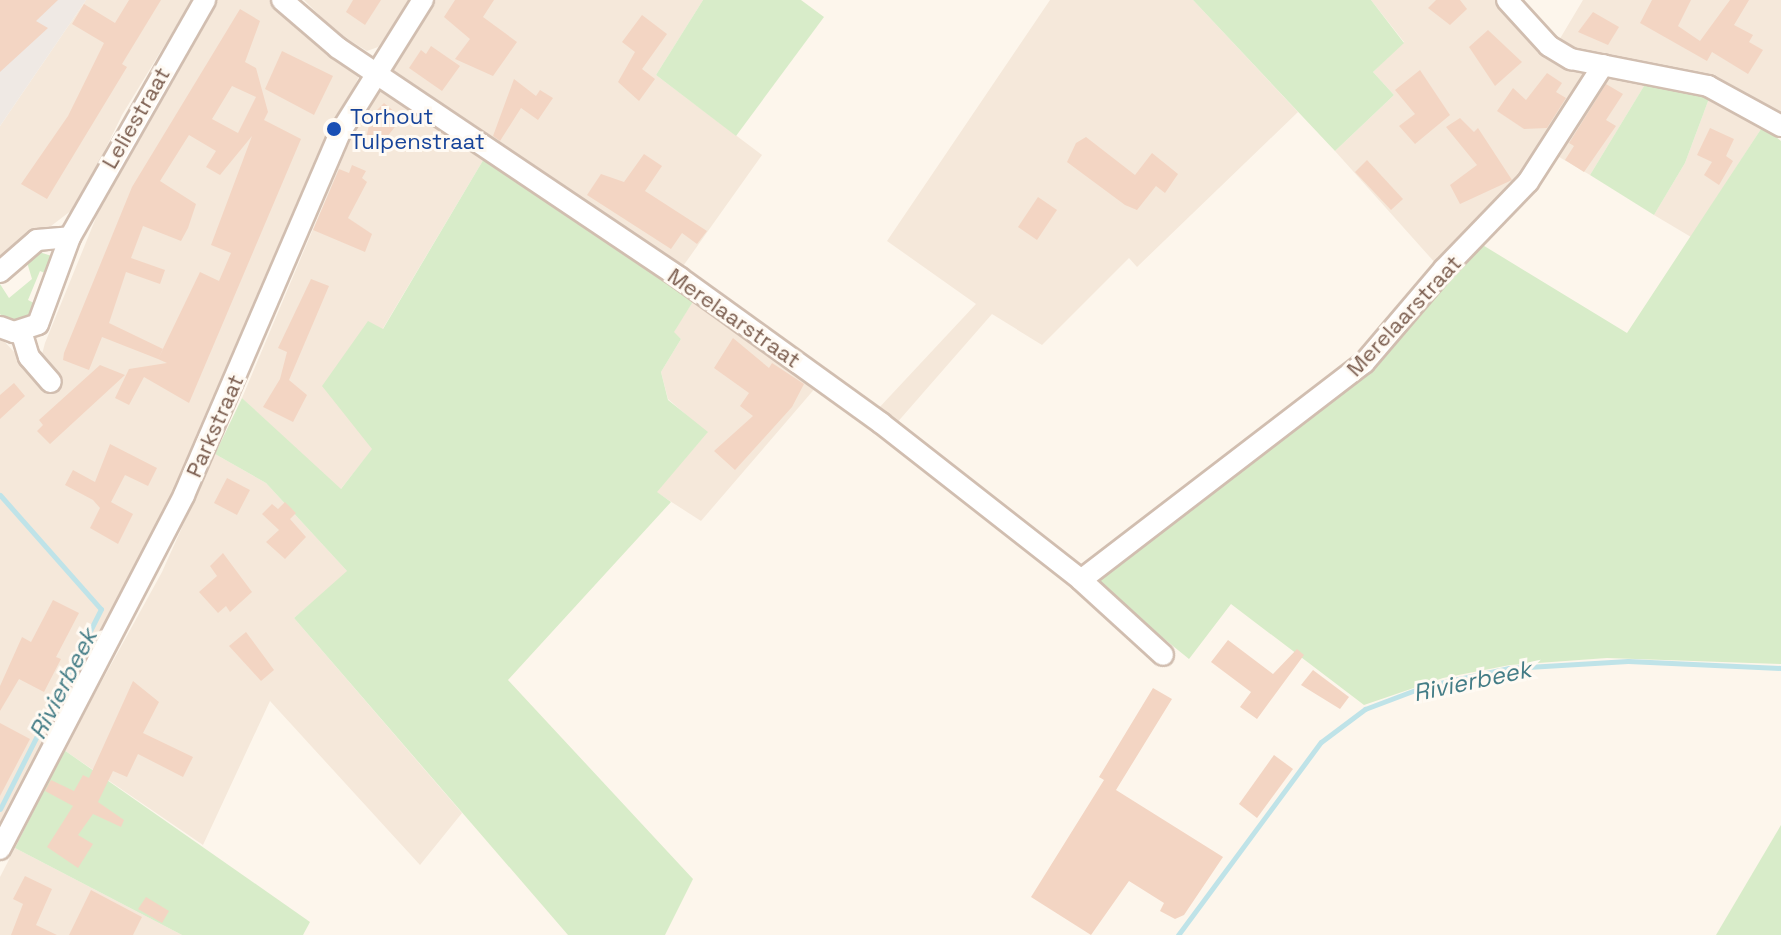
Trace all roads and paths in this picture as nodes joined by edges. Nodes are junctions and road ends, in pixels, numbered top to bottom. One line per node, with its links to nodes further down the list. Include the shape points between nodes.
1 (205, 0): 8 (street, Leliestraat)
2 (282, 0): 6 (street, Merelaarstraat)
3 (423, 0): 6 (street, Parkstraat)
4 (1507, 0): 5 (street, via 1549,46 1571,59)
5 (1603, 65): 7 (street, via 1708,86); 13 (street, Merelaarstraat, via 1528,182 1364,363)
6 (375, 73): 13 (street, Merelaarstraat, via 680,278 881,423); 15 (street, Parkstraat, via 341,131 184,495)
7 (1781, 126)
8 (70, 237): 9 (street, via 37,240); 11 (street, Leliestraat, via 38,324)
9 (0, 272)
10 (0, 327): 11 (street)
11 (21, 331): 12 (street, via 29,357)
12 (51, 382)
13 (1081, 580): 14 (street, Merelaarstraat)
14 (1163, 655)
15 (0, 849)

